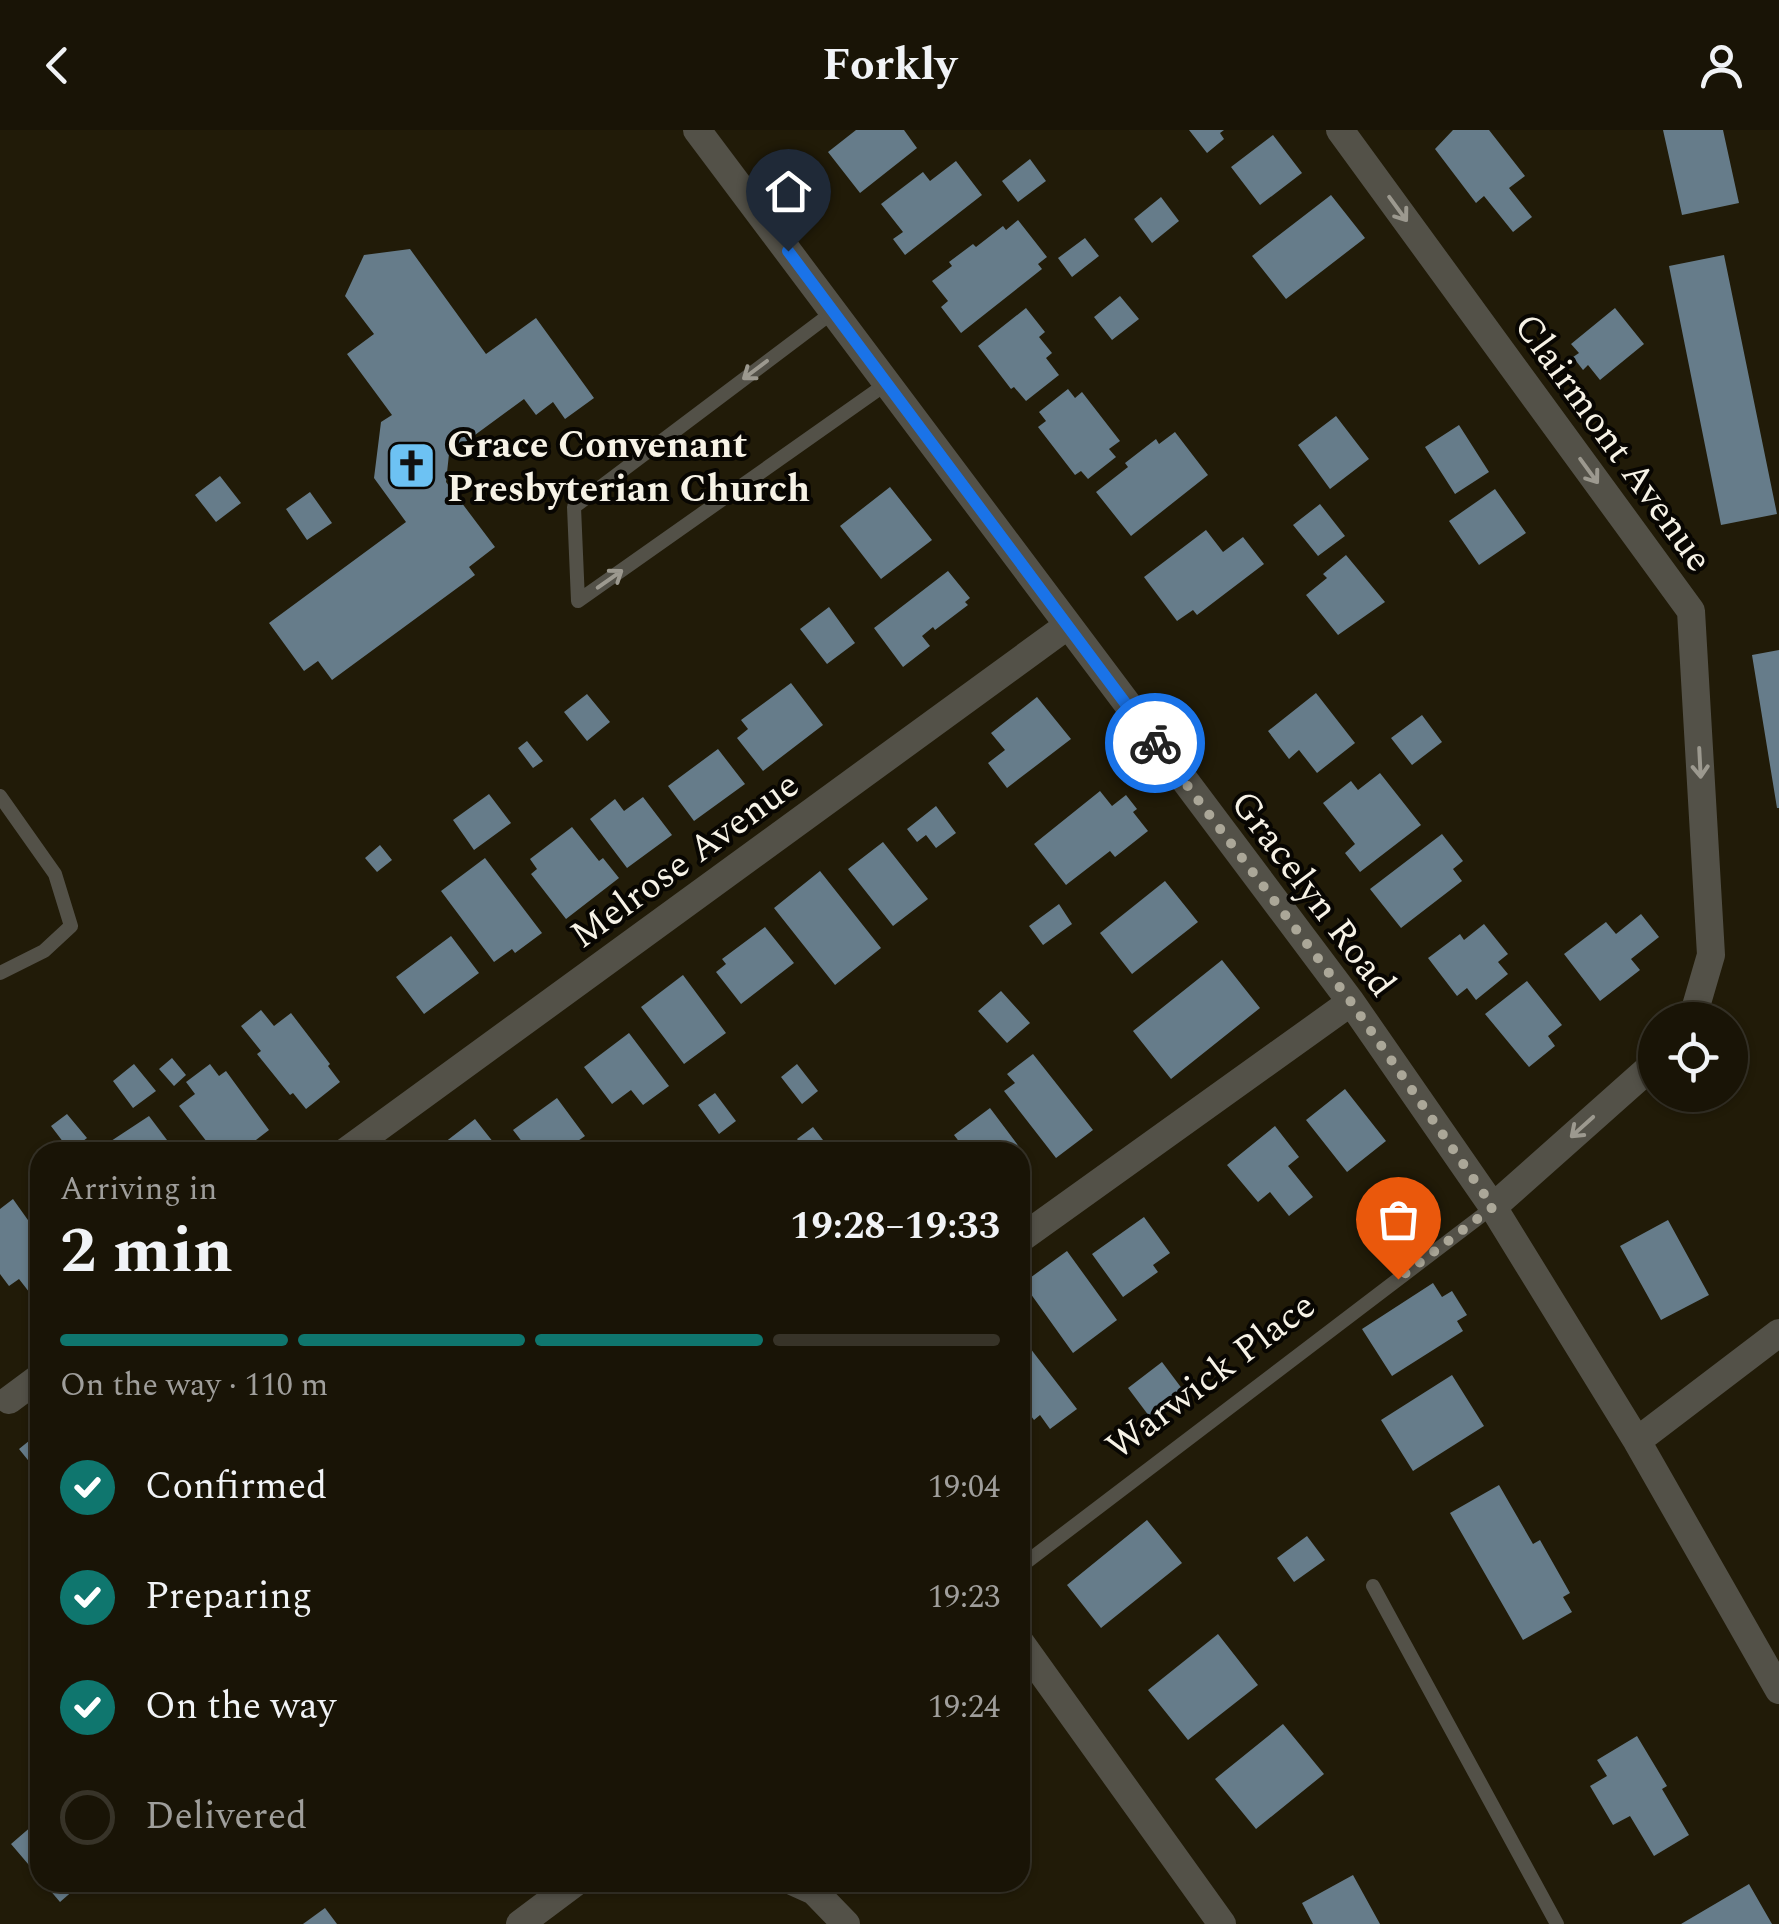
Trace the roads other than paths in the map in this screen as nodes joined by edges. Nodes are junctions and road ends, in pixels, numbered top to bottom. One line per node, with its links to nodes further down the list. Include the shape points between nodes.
1 (697, 130): 3 (street, Gracelyn Road)
2 (1340, 130): 9 (street, Clairmont Avenue, one-way to 9, via 1691,611 1711,955)
3 (833, 312): 4 (street, Gracelyn Road); 4 (lane, one-way to 4, via 574,507 578,602)
4 (886, 384): 5 (street, Gracelyn Road)
5 (1067, 626): 8 (street, Gracelyn Road); 11 (street, Melrose Avenue)
6 (0, 796): 7 (lane, via 55,874 71,926 44,952)
7 (0, 973)
8 (1351, 1002): 12 (street, Gracelyn Road); 13 (street)
9 (1697, 1002)
10 (1638, 1077): 12 (street, one-way to 12)
11 (359, 1142)
12 (1493, 1207): 17 (street, Gracelyn Road); 18 (lane, Warwick Place)
13 (1030, 1231)
14 (1779, 1333): 17 (street)
15 (30, 1384): 16 (street)
16 (9, 1400)
17 (1637, 1441): 21 (street, Gracelyn Road)
18 (1030, 1559)
19 (1373, 1586): 27 (lane)
20 (1030, 1656): 26 (street)
21 (1779, 1690)
22 (563, 1892): 24 (street)
23 (815, 1892): 25 (street)
24 (520, 1924)
25 (846, 1924)
26 (1222, 1924)
27 (1557, 1924)

